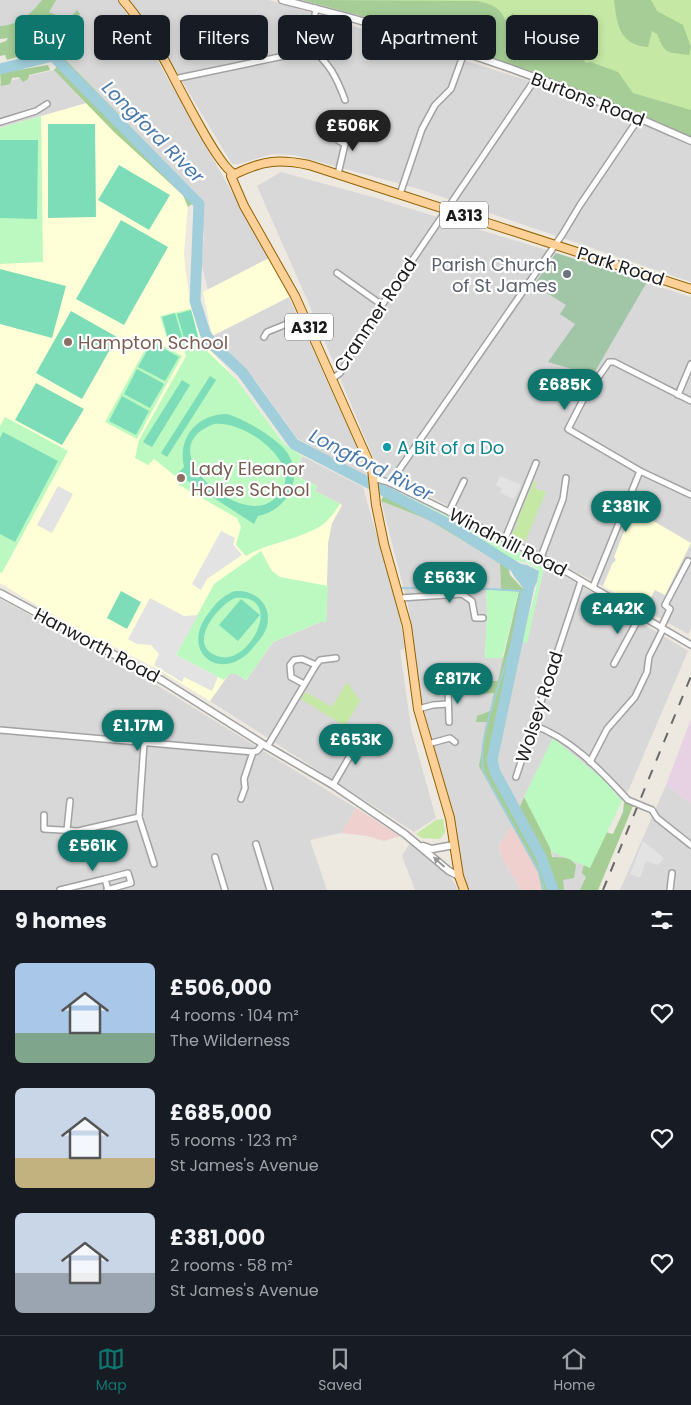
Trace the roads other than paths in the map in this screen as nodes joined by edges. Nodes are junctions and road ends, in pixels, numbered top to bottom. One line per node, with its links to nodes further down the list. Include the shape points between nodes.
1 (123, 0): 11 (main road, A312, via 160,52)
2 (282, 0): 3 (street, Burtons Road)
3 (316, 8): 4 (street); 5 (street, Burtons Road)
4 (315, 15)
5 (362, 22)
6 (278, 57): 11 (street)
7 (324, 60): 12 (street, via 336,76)
8 (462, 60): 20 (street, via 451,90 435,105 422,130)
9 (484, 60): 10 (street, Burtons Road)
10 (536, 78): 14 (street, Burtons Road); 21 (street, Cranmer Road)
11 (174, 79): 19 (main road, A312, via 211,145)
12 (345, 100)
13 (46, 104): 15 (street, via 36,111)
14 (639, 118): 17 (street, Burtons Road); 22 (street)
15 (0, 122)
16 (339, 141): 18 (street, via 345,144)
17 (691, 141)
18 (338, 174): 19 (main road, Park Road / A313, via 286,160 256,164); 20 (main road, Park Road / A313)
19 (234, 175): 26 (main road, A312, via 244,206)
20 (400, 194): 21 (main road, Park Road / A313)
21 (447, 209): 22 (main road, Park Road / A313); 25 (street, Cranmer Road)
22 (556, 244): 24 (main road, Park Road / A313); 37 (street)
23 (336, 272): 25 (street)
24 (691, 289)
25 (382, 304): 29 (street, Cranmer Road, via 340,373)
26 (304, 317): 27 (street, via 267,332); 29 (main road, A312)
27 (264, 337)
28 (691, 364): 30 (street)
29 (332, 379): 35 (main road, A312)
30 (678, 395): 31 (street); 33 (street, via 609,362 571,422 570,431)
31 (691, 401)
32 (536, 463): 40 (street)
33 (640, 470): 38 (street); 44 (street)
34 (566, 478): 41 (street, via 563,499)
35 (374, 480): 37 (street, Windmill Road); 46 (main road, A312, via 384,544)
36 (464, 481): 39 (street)
37 (390, 483): 39 (street, Windmill Road)
38 (691, 496)
39 (449, 512): 40 (street, Windmill Road)
40 (506, 539): 41 (street, Windmill Road)
41 (541, 557): 43 (street, Windmill Road)
42 (688, 561): 49 (street, via 665,605 670,609)
43 (581, 581): 44 (street, Windmill Road); 59 (street, Wolsey Road)
44 (593, 588): 47 (street, Windmill Road)
45 (0, 593): 65 (street, Hanworth Road, via 163,681)
46 (400, 598): 48 (street, via 462,594 472,601 475,618); 57 (main road, A312)
47 (640, 616): 49 (street, Windmill Road); 52 (street)
48 (483, 618)
49 (662, 628): 50 (street, Windmill Road); 67 (street, via 635,697 608,729)
50 (691, 645)
51 (336, 658): 53 (street, via 320,660)
52 (614, 664)
53 (316, 665): 54 (street); 54 (street, via 302,659 294,660 290,665 291,677)
54 (304, 684): 65 (street)
55 (448, 688): 56 (street)
56 (448, 704): 57 (street); 58 (street)
57 (418, 709): 64 (main road, A312)
58 (449, 722)
59 (533, 725): 67 (street, via 554,732); 68 (street, Wolsey Road)
60 (0, 730): 63 (street)
61 (361, 737): 69 (street)
62 (452, 737): 64 (street)
63 (144, 742): 66 (street); 73 (street)
64 (428, 744): 78 (main road, A312, via 450,818)
65 (265, 745): 66 (street); 69 (street, Hanworth Road)
66 (253, 752): 70 (street)
67 (590, 762): 76 (street, bridge, via 628,800 652,810 657,818)
68 (516, 777)
69 (333, 785): 77 (street, Hanworth Road)
70 (241, 799)
71 (70, 802): 74 (street)
72 (44, 815): 74 (street, via 44,829)
73 (139, 817): 74 (street, via 78,831); 80 (street)
74 (68, 830)
75 (256, 844): 87 (street)
76 (691, 844)
77 (420, 845): 78 (street, via 432,848); 82 (street, Hanworth Road, one-way to 77)
78 (454, 845): 82 (main road, A312)
79 (215, 857): 86 (street)
80 (154, 864)
81 (672, 873): 89 (street)
82 (459, 876): 88 (main road, A312)
83 (104, 879): 84 (street); 85 (street); 85 (street, via 128,873 131,883)
84 (60, 890)
85 (108, 890)
86 (225, 890)
87 (270, 890)
88 (464, 890)
89 (670, 890)

